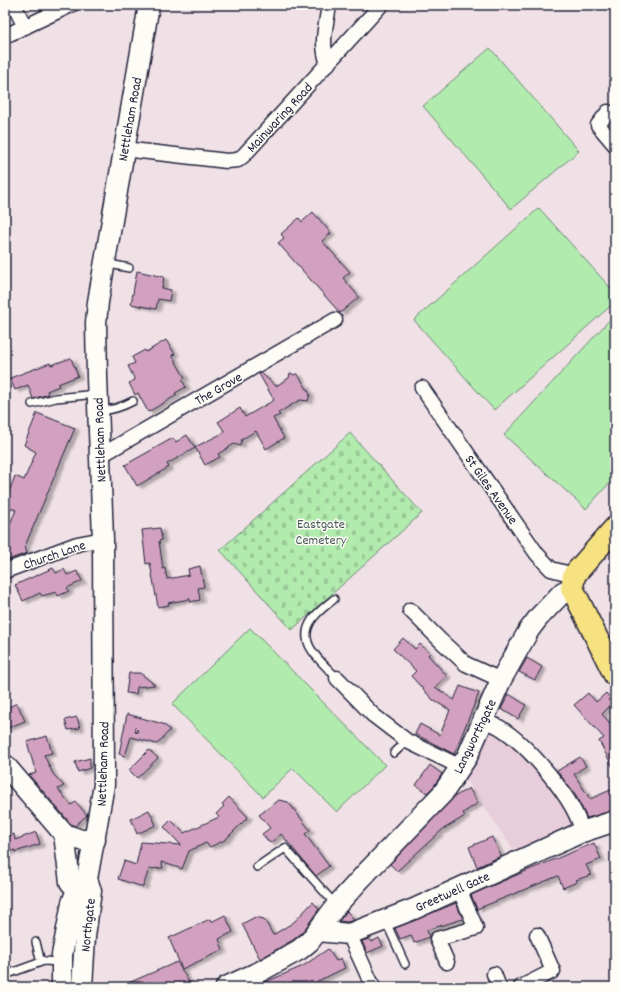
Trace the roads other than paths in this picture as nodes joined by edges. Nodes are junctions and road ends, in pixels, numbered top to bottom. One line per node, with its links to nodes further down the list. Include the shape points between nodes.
1 (14, 5): 6 (street)
2 (72, 5): 6 (street)
3 (148, 5): 11 (street, Nettleham Road)
4 (329, 5): 8 (street, via 323,43)
5 (381, 5): 8 (street, Mainwaring Road)
6 (24, 27): 7 (street)
7 (5, 36)
8 (328, 64): 11 (street, Mainwaring Road, via 238,160 227,161)
9 (608, 112): 10 (street, via 598,125)
10 (615, 145)
11 (123, 149): 12 (street, Nettleham Road)
12 (104, 263): 13 (lane); 17 (street, Nettleham Road, via 96,323)
13 (129, 268)
14 (335, 320): 19 (street, The Grove)
15 (422, 388): 23 (street, St Giles Avenue, via 537,554 551,569)
16 (133, 401): 17 (lane, via 112,410)
17 (98, 402): 18 (lane, via 56,398); 19 (street, Nettleham Road)
18 (32, 404)
19 (100, 456): 21 (street, Nettleham Road)
20 (615, 528): 23 (main road)
21 (104, 539): 22 (street, Church Lane, via 77,544); 37 (street, Nettleham Road, via 104,785)
22 (5, 571)
23 (573, 582): 26 (main road); 28 (street, Langworthgate, via 529,630)
24 (334, 599): 27 (lane, via 315,616 306,632 311,648)
25 (410, 610): 28 (street, via 466,664)
26 (615, 675)
27 (337, 678): 30 (street, via 373,715)
28 (501, 680): 29 (street, Langworthgate)
29 (482, 720): 33 (street, Langworthgate); 35 (street, via 505,731 539,763 565,797 579,821)
30 (407, 741): 31 (lane); 33 (street)
31 (394, 753)
32 (5, 765): 36 (street)
33 (461, 767): 41 (street, Langworthgate, via 443,793)
34 (615, 821): 35 (street, Greetwell Gate)
35 (582, 832): 40 (street, Greetwell Gate)
36 (64, 834): 37 (street, via 81,840); 39 (street, Northgate, via 70,882)
37 (95, 840): 39 (street, Nettleham Road)
38 (257, 867): 41 (lane, via 285,848)
39 (82, 884): 47 (street, Northgate, via 72,902); 52 (street, Northgate, via 90,891)
40 (458, 889): 42 (street, Greetwell Gate); 48 (street, via 476,928 437,939)
41 (336, 906): 43 (street, Langworthgate)
42 (386, 920): 44 (street, Greetwell Gate); 49 (lane)
43 (318, 931): 44 (street, Greetwell Gate); 53 (street, Langworthgate, via 299,950)
44 (349, 934): 54 (street)
45 (537, 935): 55 (street, via 553,971)
46 (36, 942): 47 (lane, via 40,959)
47 (53, 961): 50 (lane); 51 (street, Northgate)
48 (447, 962)
49 (405, 964)
50 (5, 975)
51 (62, 987)
52 (82, 987)
53 (226, 987)
54 (373, 987)
55 (521, 987)

